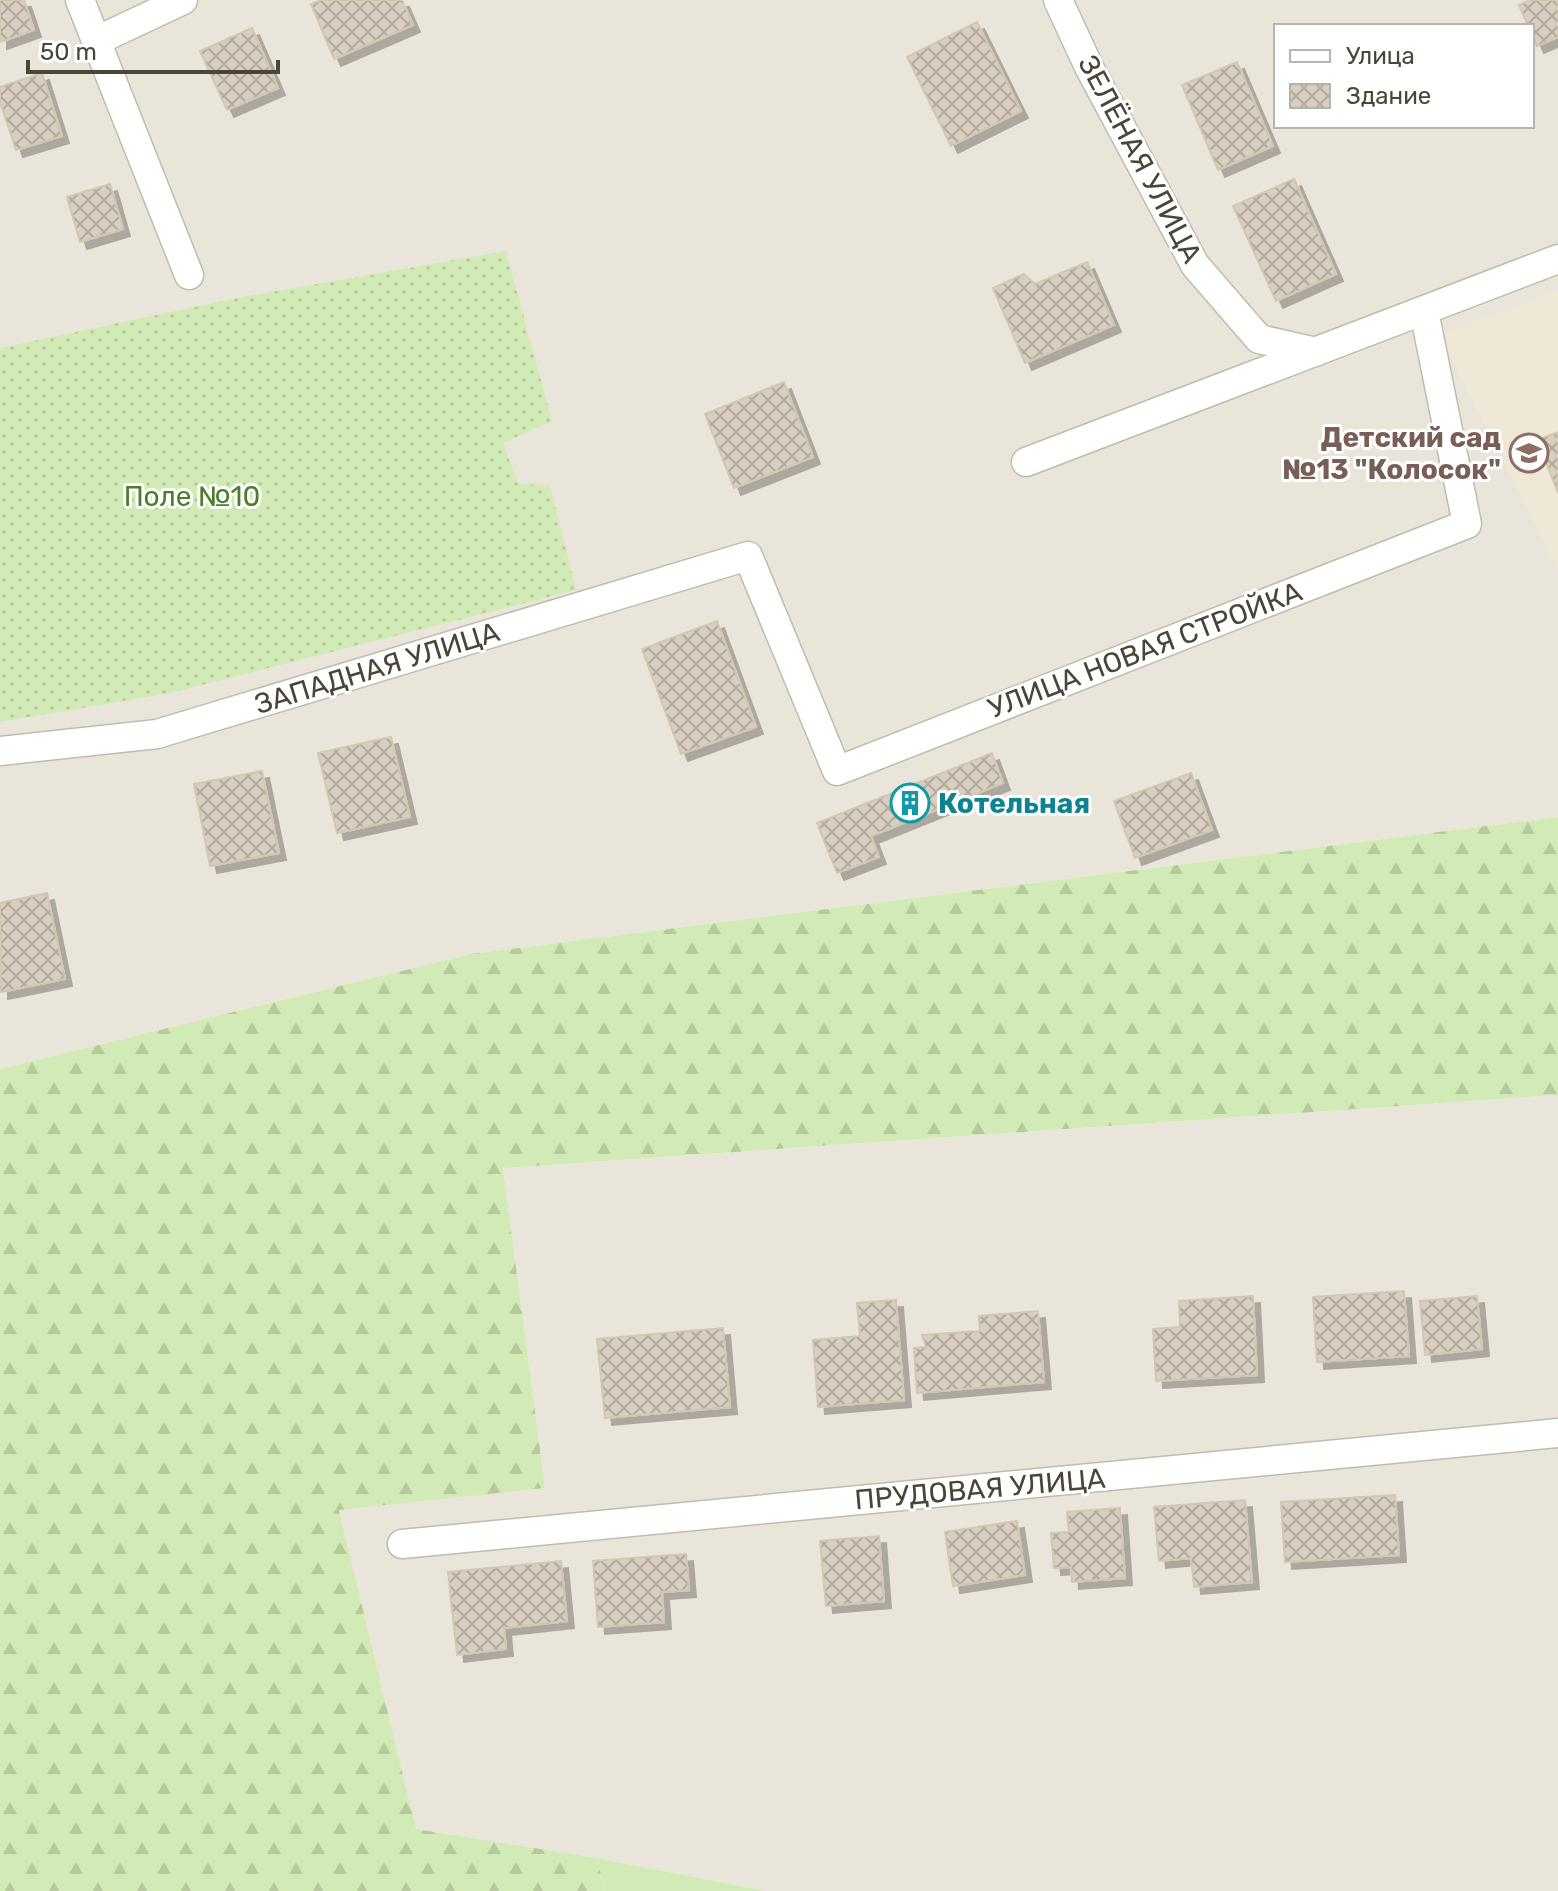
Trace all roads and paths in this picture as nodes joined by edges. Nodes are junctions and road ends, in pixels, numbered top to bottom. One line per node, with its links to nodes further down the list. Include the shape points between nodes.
1 (80, 0): 4 (street)
2 (183, 0): 4 (street)
3 (1058, 0): 8 (street, ЗЕЛЁНАЯ УЛИЦА, via 1195,265 1259,339)
4 (96, 41): 6 (street)
5 (1558, 259): 7 (street)
6 (189, 275)
7 (1424, 311): 8 (street); 10 (street, УЛИЦА НОВАЯ СТРОЙКА, via 1467,524 837,771)
8 (1316, 352): 9 (street)
9 (1026, 462)
10 (748, 556): 11 (street, ЗАПАДНАЯ УЛИЦА, via 157,734)
11 (0, 751)
12 (1558, 1433): 13 (street, ПРУДОВАЯ УЛИЦА)
13 (402, 1544)

